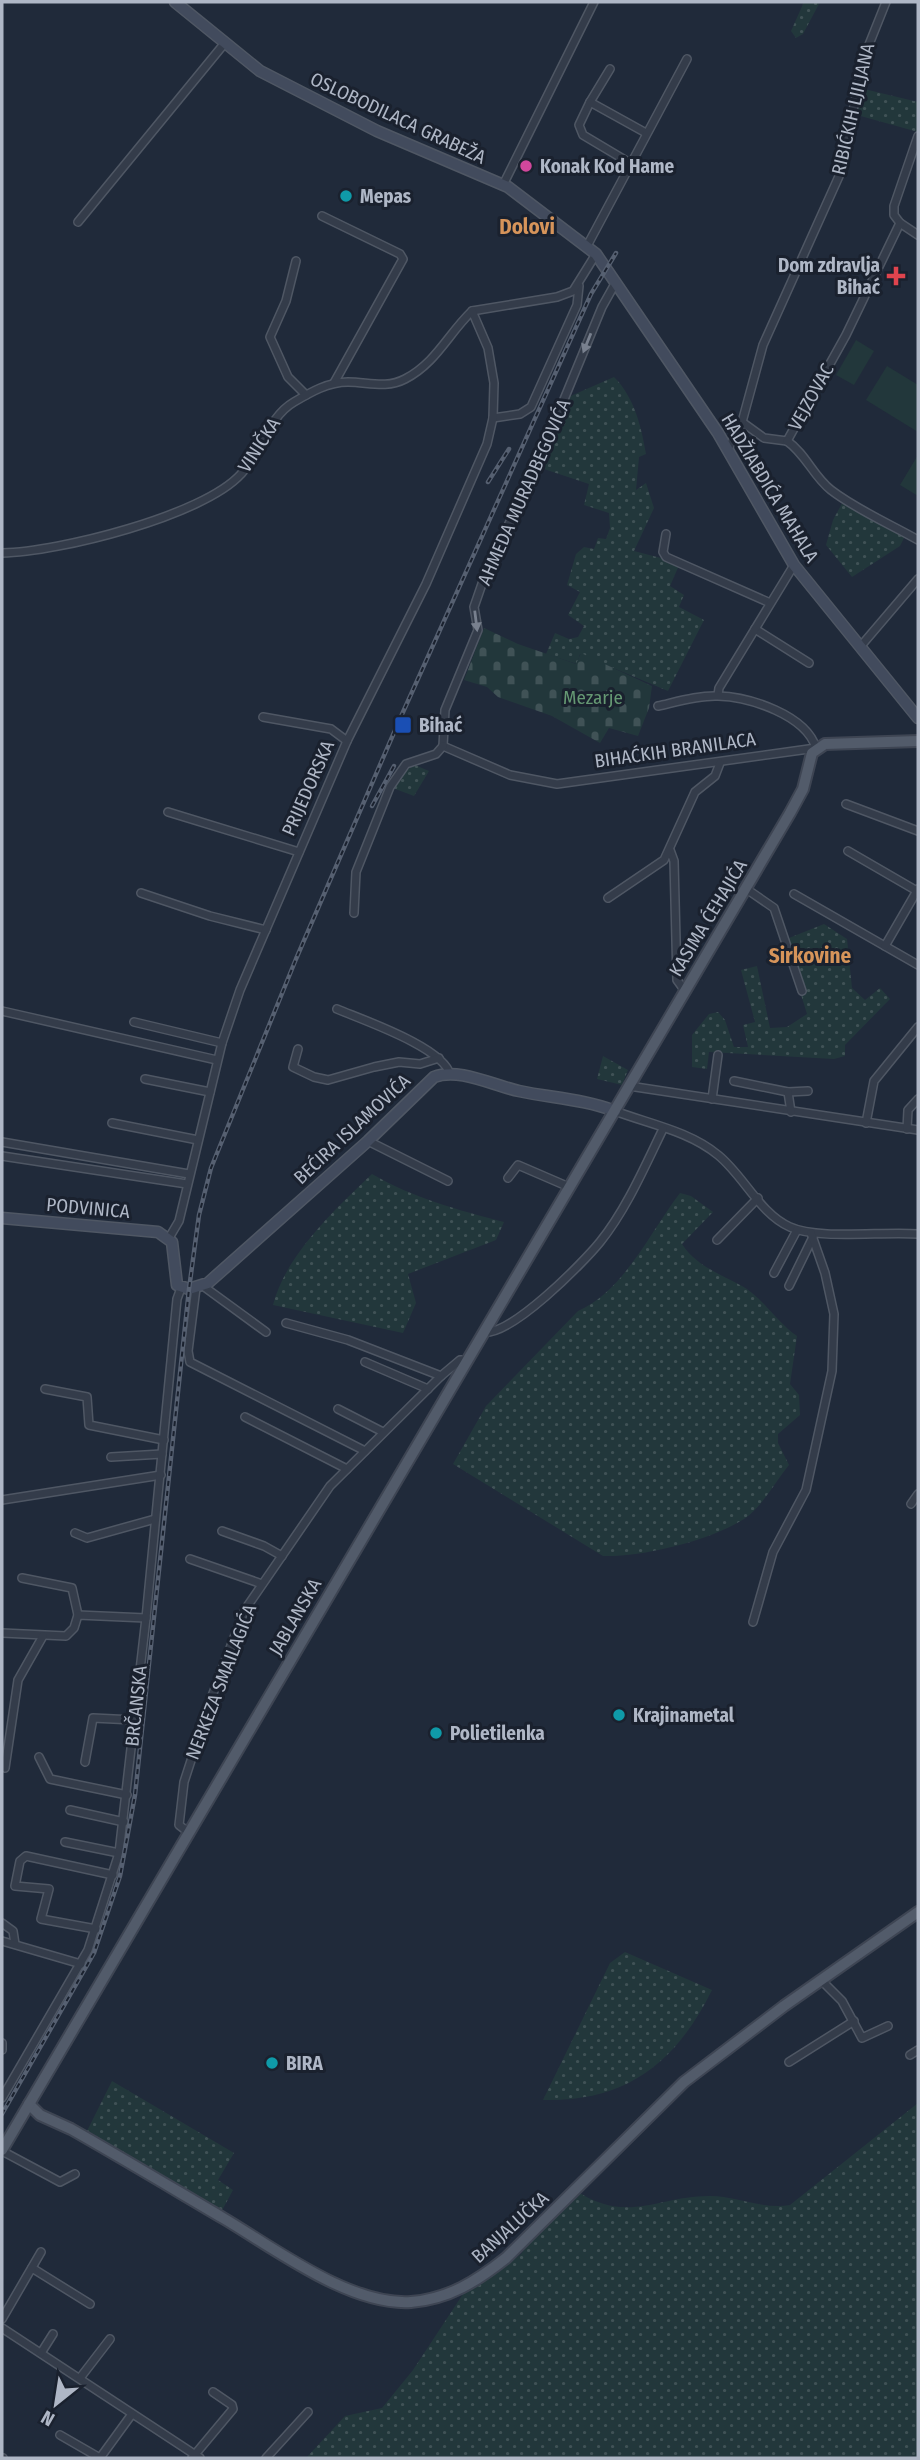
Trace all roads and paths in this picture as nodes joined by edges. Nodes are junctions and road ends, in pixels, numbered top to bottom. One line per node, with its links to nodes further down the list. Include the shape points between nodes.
1 (175, 2): 4 (street, OSLOBODILACA GRABEŽA)
2 (594, 2): 11 (street)
3 (886, 2): 26 (street, RIBIĆKIH LJILJANA, via 864,57 839,174 767,335)
4 (223, 44): 11 (street, OSLOBODILACA GRABEŽA, via 260,71 341,113); 13 (street)
5 (687, 59): 8 (street)
6 (610, 69): 7 (street)
7 (590, 102): 8 (street); 10 (street, via 579,130)
8 (646, 134): 10 (street)
9 (918, 136): 14 (street, via 894,206)
10 (630, 163): 16 (street)
11 (503, 185): 16 (street, OSLOBODILACA GRABEŽA)
12 (322, 216): 23 (street, via 402,259)
13 (78, 222)
14 (900, 223): 15 (street); 27 (street, VEJZOVAC, via 846,335)
15 (918, 235)
16 (587, 246): 17 (street, OSLOBODILACA GRABEŽA)
17 (596, 254): 19 (street, OSLOBODILACA GRABEŽA); 21 (street)
18 (296, 261): 24 (street, via 270,337 288,377)
19 (606, 266): 20 (street, HADŽIABDIĆA MAHALA)
20 (616, 282): 28 (street, HADŽIABDIĆA MAHALA); 44 (street, AHMEDA MURADBEGOVIĆA, one-way to 44, via 483,581 474,607 478,630 445,710)
21 (579, 286): 22 (street, via 557,297); 25 (street, via 577,305 531,407 520,414)
22 (472, 312): 23 (street, VINIČKA, via 437,355 404,380 378,385); 25 (street, PRIJEDORSKA, via 488,348 495,396)
23 (334, 383): 24 (street, VINIČKA)
24 (306, 394): 31 (street, VINIČKA, via 278,415 241,475 203,501 78,542)
25 (493, 418): 42 (street, PRIJEDORSKA, via 464,498)
26 (742, 422): 27 (street, via 764,438); 28 (street, RIBIĆKIH LJILJANA)
27 (787, 441): 30 (street, VEJZOVAC, via 803,453 808,466 832,490)
28 (728, 449): 32 (street, HADŽIABDIĆA MAHALA)
29 (666, 534): 34 (street, via 666,557)
30 (918, 540)
31 (2, 552)
32 (794, 565): 34 (street); 36 (street, HADŽIABDIĆA MAHALA)
33 (918, 579): 36 (street)
34 (768, 602): 35 (street)
35 (755, 629): 37 (street); 38 (street)
36 (860, 647): 41 (street, HADŽIABDIĆA MAHALA)
37 (809, 663)
38 (718, 695): 39 (street); 45 (street, via 768,708 808,731)
39 (658, 706)
40 (263, 717): 42 (street, via 331,729)
41 (918, 718)
42 (347, 741): 52 (street, PRIJEDORSKA)
43 (918, 741): 45 (main road, BIHAĆKIH BRANILACA, via 866,741)
44 (443, 746): 46 (street, BIHAĆKIH BRANILACA, via 510,775 557,784); 58 (street, via 436,754 406,764 390,787 356,872)
45 (816, 748): 46 (street, BIHAĆKIH BRANILACA); 53 (main road, KASIMA ĆEHAJIĆA, via 797,800)
46 (720, 763): 50 (street, via 715,776 695,792)
47 (846, 804): 49 (street)
48 (168, 813): 52 (street)
49 (918, 831)
50 (670, 850): 57 (street, via 648,873); 62 (street, via 677,980)
51 (848, 851): 54 (street)
52 (299, 852): 59 (street, PRIJEDORSKA)
53 (746, 888): 62 (main road, KASIMA ĆEHAJIĆA); 63 (street, via 774,908)
54 (918, 890): 60 (street)
55 (141, 893): 59 (street)
56 (794, 894): 60 (street)
57 (608, 898)
58 (354, 913)
59 (266, 930): 68 (street, PRIJEDORSKA)
60 (885, 946): 61 (street)
61 (918, 965)
62 (684, 991): 76 (main road, KASIMA ĆEHAJIĆA)
63 (802, 991)
64 (337, 1009): 71 (street)
65 (2, 1011): 72 (street)
66 (134, 1021): 68 (street)
67 (918, 1027): 85 (street, via 874,1081)
68 (222, 1043): 72 (street, PRIJEDORSKA)
69 (298, 1049): 71 (street, via 293,1067 322,1080)
70 (718, 1055): 80 (street)
71 (439, 1058): 73 (street)
72 (217, 1060): 78 (street, PRIJEDORSKA)
73 (450, 1075): 82 (street); 90 (street, BEĆIRA ISLAMOVIĆA, via 434,1077)
74 (145, 1079): 78 (street)
75 (734, 1081): 79 (street)
76 (629, 1086): 80 (street); 82 (main road, KASIMA ĆEHAJIĆA)
77 (808, 1091): 79 (street)
78 (211, 1092): 89 (street, PRIJEDORSKA)
79 (788, 1092): 83 (street)
80 (712, 1099): 83 (street)
81 (918, 1099): 87 (street, via 908,1110)
82 (617, 1107): 86 (street); 97 (main road, JABLANSKA)
83 (791, 1112): 85 (street)
84 (112, 1122): 89 (street)
85 (866, 1124): 87 (street)
86 (663, 1129): 98 (street, via 697,1140 731,1166); 111 (street, via 600,1241 540,1302 494,1332)
87 (907, 1129): 88 (street)
88 (918, 1130)
89 (198, 1140): 93 (street, PRIJEDORSKA)
90 (369, 1141): 95 (street); 107 (street, BEĆIRA ISLAMOVIĆA)
91 (2, 1142): 93 (street)
92 (2, 1156): 96 (street)
93 (190, 1174): 96 (street, PRIJEDORSKA)
94 (508, 1178): 97 (street, via 518,1165)
95 (448, 1181)
96 (187, 1184): 103 (street, PRIJEDORSKA, via 179,1221)
97 (569, 1187): 111 (main road, JABLANSKA)
98 (758, 1198): 100 (street, via 780,1222); 104 (street)
99 (2, 1218): 103 (street, PODVINICA, via 150,1231)
100 (797, 1230): 102 (street); 105 (street)
101 (918, 1234): 102 (street)
102 (812, 1235): 106 (street); 138 (street, via 834,1314 832,1371 806,1490 773,1552)
103 (169, 1238): 108 (street, PRIJEDORSKA, via 174,1281)
104 (717, 1240)
105 (774, 1273)
106 (789, 1286)
107 (200, 1287): 108 (street); 110 (street); 121 (street, via 190,1362)
108 (181, 1288): 120 (street, BRČANSKA)
109 (286, 1323): 114 (street, via 348,1340)
110 (266, 1332)
111 (483, 1332): 112 (main road, JABLANSKA)
112 (466, 1360): 114 (street, NERKEZA SMAILAGIĆA); 148 (main road, JABLANSKA)
113 (365, 1362): 116 (street)
114 (441, 1376): 116 (street, NERKEZA SMAILAGIĆA)
115 (45, 1389): 120 (street, via 87,1397 89,1425)
116 (428, 1389): 119 (street, NERKEZA SMAILAGIĆA)
117 (338, 1409): 119 (street)
118 (245, 1417): 124 (street)
119 (383, 1432): 121 (street, NERKEZA SMAILAGIĆA)
120 (164, 1440): 122 (street, BRČANSKA)
121 (365, 1451): 124 (street, NERKEZA SMAILAGIĆA)
122 (162, 1454): 123 (street); 125 (street, BRČANSKA)
123 (111, 1457)
124 (347, 1469): 132 (street, NERKEZA SMAILAGIĆA)
125 (161, 1475): 127 (street); 129 (street, BRČANSKA)
126 (918, 1494): 128 (street)
127 (2, 1500)
128 (911, 1504)
129 (155, 1519): 131 (street, via 87,1538); 137 (street, BRČANSKA)
130 (222, 1531): 132 (street)
131 (75, 1533)
132 (282, 1556): 135 (street, NERKEZA SMAILAGIĆA)
133 (190, 1559): 135 (street)
134 (22, 1578): 136 (street, via 72,1588)
135 (261, 1584): 148 (street, NERKEZA SMAILAGIĆA, via 240,1623 184,1782 179,1825)
136 (78, 1615): 137 (street); 140 (street, via 66,1636)
137 (146, 1618): 141 (street, BRČANSKA)
138 (753, 1622)
139 (2, 1633): 140 (street)
140 (43, 1636): 144 (street, via 18,1680)
141 (134, 1720): 143 (street, via 93,1718); 145 (street, BRČANSKA)
142 (38, 1758): 145 (street, via 50,1779)
143 (85, 1762)
144 (5, 1768)
145 (127, 1795): 147 (street, BRČANSKA)
146 (70, 1810): 147 (street)
147 (124, 1822): 150 (street, BRČANSKA)
148 (188, 1832): 167 (main road, JABLANSKA)
149 (65, 1842): 150 (street)
150 (119, 1853): 151 (street, BRČANSKA)
151 (113, 1875): 154 (street, BRČANSKA); 154 (street, via 26,1856 20,1861 15,1886 49,1889 41,1919)
152 (918, 1912): 158 (main road, BANJALUČKA)
153 (2, 1923): 156 (street, via 13,1931)
154 (96, 1929): 157 (street, BRČANSKA)
155 (2, 1941): 156 (street)
156 (15, 1944): 157 (street)
157 (81, 1964): 166 (street, BRČANSKA)
158 (821, 1980): 159 (street, via 842,2001); 169 (main road, BANJALUČKA, via 684,2082 506,2258 446,2296 409,2302 382,2299 330,2279)
159 (853, 2021): 160 (street, via 864,2039); 165 (street)
160 (888, 2025)
161 (2, 2043): 162 (street)
162 (2, 2050)
163 (918, 2050): 164 (street)
164 (911, 2056)
165 (789, 2062)
166 (2, 2098)
167 (30, 2102): 168 (main road); 169 (main road); 170 (main road, JABLANSKA)
168 (46, 2117): 169 (main road); 170 (main road)
169 (71, 2129)
170 (13, 2131): 171 (main road, JABLANSKA)
171 (2, 2150): 172 (street, via 60,2182)
172 (75, 2174)
173 (41, 2252): 174 (street)
174 (32, 2267): 175 (street); 176 (street)
175 (90, 2304)
176 (2, 2319)
177 (2, 2328): 180 (street)
178 (53, 2334): 180 (street)
179 (110, 2339): 181 (street)
180 (41, 2353): 181 (street)
181 (80, 2378): 184 (street)
182 (213, 2392): 186 (street, via 233,2409)
183 (308, 2412): 187 (street)
184 (132, 2414): 185 (street, via 100,2458); 186 (street)
185 (60, 2435)
186 (195, 2457)
187 (266, 2458)

